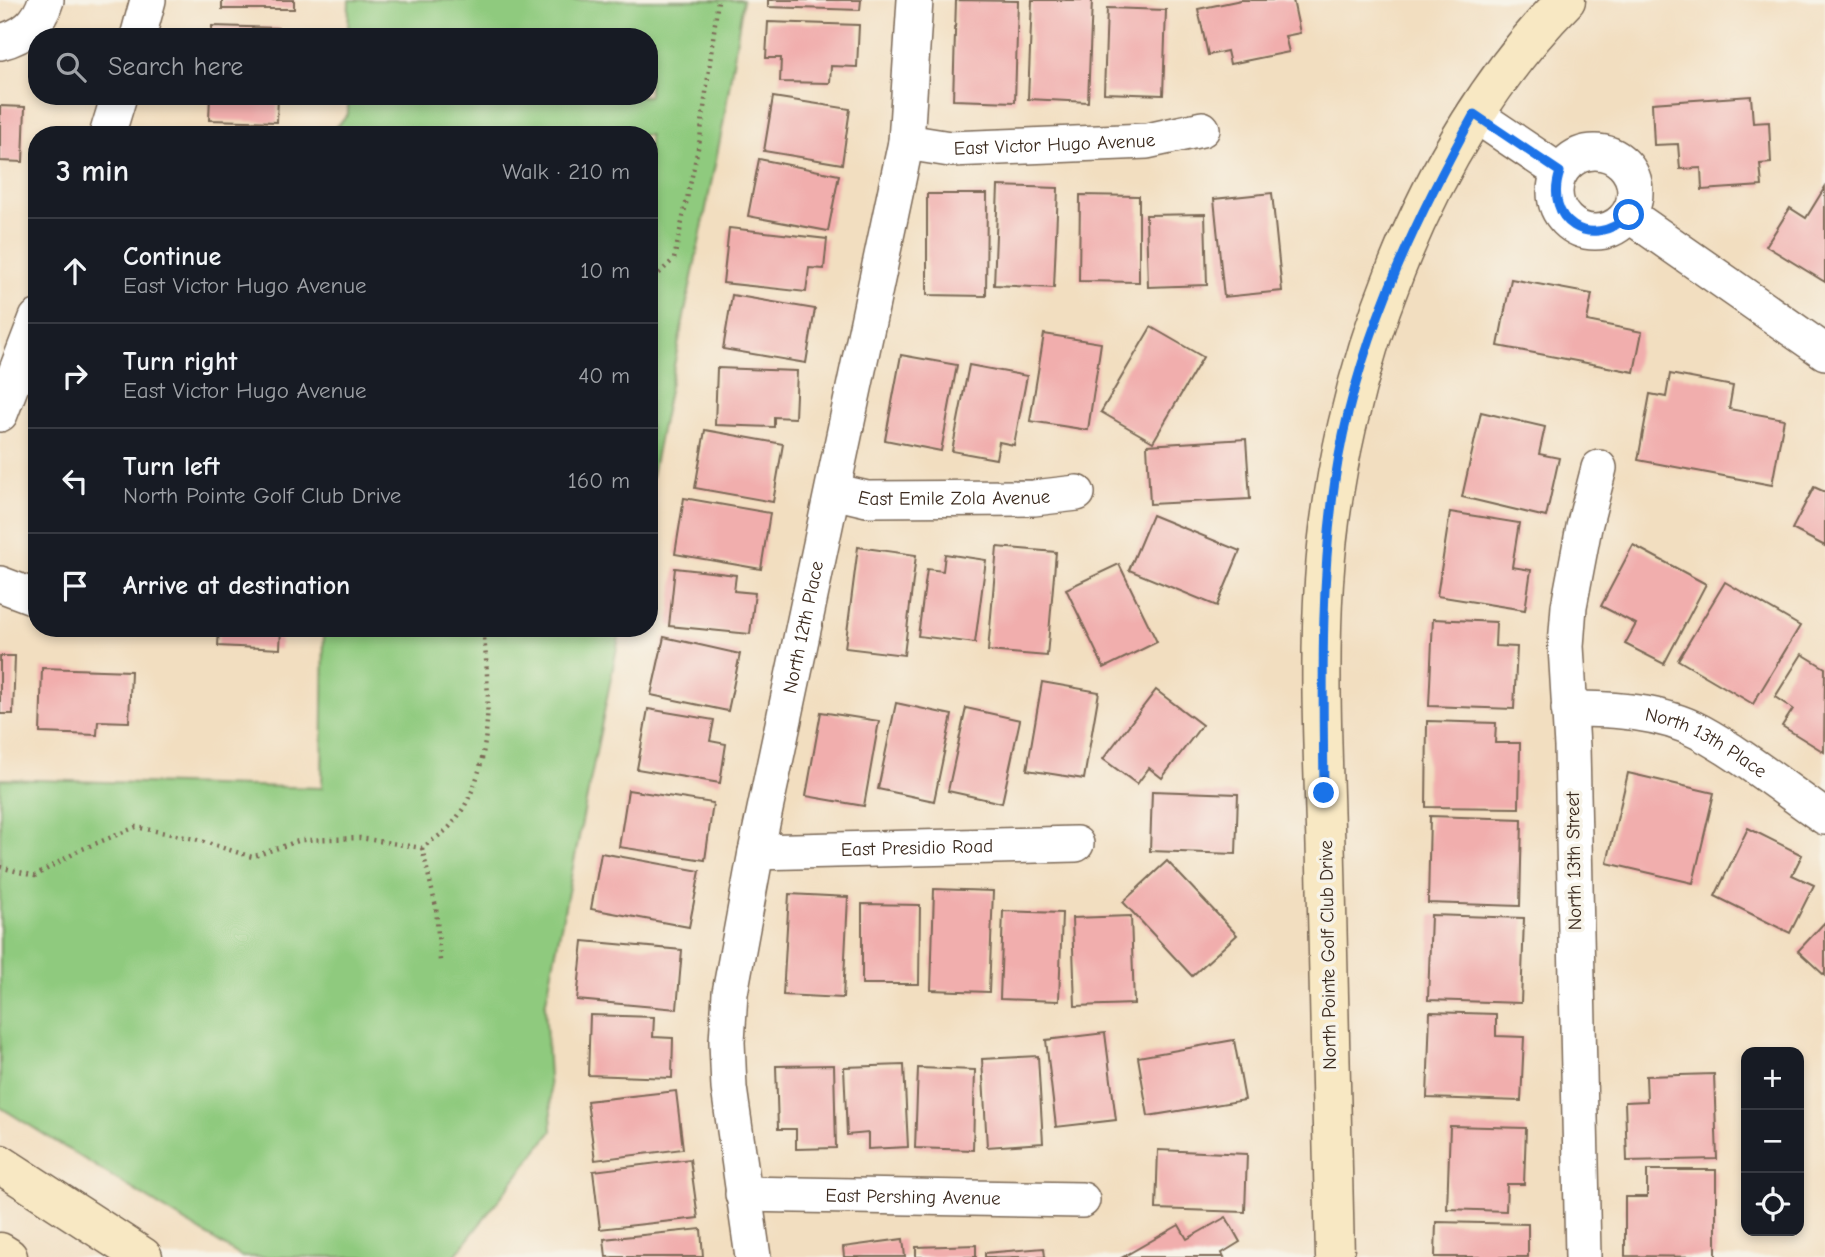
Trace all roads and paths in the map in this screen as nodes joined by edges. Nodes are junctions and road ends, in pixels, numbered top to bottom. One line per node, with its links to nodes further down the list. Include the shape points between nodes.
1 (46, 0): 6 (street, via 41,17)
2 (148, 0): 7 (street)
3 (718, 0): 17 (path, via 700,139 674,259)
4 (915, 0): 14 (street, North 12th Place)
5 (1566, 0): 11 (street, North Pointe Golf Club Drive, via 1536,30)
6 (29, 28)
7 (140, 28)
8 (28, 29): 9 (street, via 19,38)
9 (0, 42)
10 (116, 105): 12 (street)
11 (1474, 114): 15 (street); 41 (street, North Pointe Golf Club Drive, via 1411,237 1377,317 1335,478 1324,582 1323,698)
12 (110, 126)
13 (1202, 129): 14 (street, East Victor Hugo Avenue, via 1147,141 950,149)
14 (906, 142): 22 (street, North 12th Place)
15 (1560, 172): 16 (street, via 1555,198 1575,227 1609,230); 16 (street, via 1584,153 1618,158 1635,182)
16 (1629, 215): 19 (street)
17 (658, 274)
18 (28, 341): 20 (street)
19 (1825, 352)
20 (0, 414)
21 (1600, 468): 27 (street, North 13th Street, via 1569,606)
22 (833, 491): 23 (street, East Emile Zola Avenue, via 867,499 1034,498); 31 (street, North 12th Place)
23 (1077, 493)
24 (0, 584): 25 (street)
25 (28, 595)
26 (483, 637): 30 (path, via 486,708 479,776 452,824)
27 (1569, 709): 28 (street, North 13th Place, via 1651,715 1699,732); 42 (street, North 13th Street)
28 (1825, 817)
29 (1076, 844): 31 (street, East Presidio Road)
30 (422, 848): 32 (path, via 360,838 301,841 252,857 136,827 80,850 35,876); 33 (path, via 436,907)
31 (756, 852): 35 (street, North 12th Place, via 730,993 727,1042)
32 (0, 867)
33 (439, 961)
34 (0, 1164): 39 (street)
35 (743, 1194): 36 (street, East Pershing Avenue); 40 (street, North 12th Place)
36 (1082, 1200)
37 (0, 1252): 38 (street)
38 (8, 1257)
39 (143, 1257)
40 (753, 1257)
41 (1335, 1257)
42 (1583, 1257)

